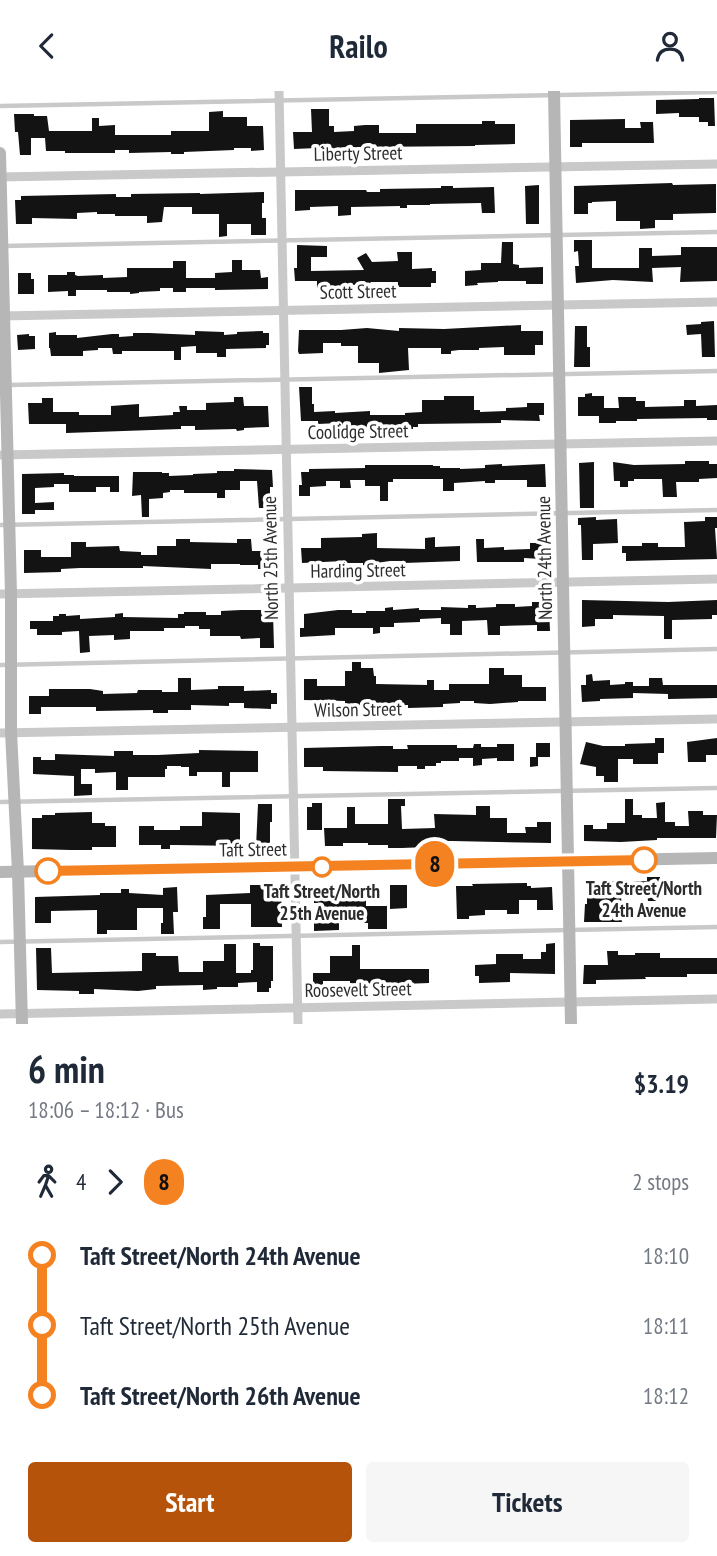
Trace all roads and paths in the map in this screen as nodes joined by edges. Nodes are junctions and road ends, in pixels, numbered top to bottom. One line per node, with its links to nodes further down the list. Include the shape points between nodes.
1 (717, 92): 2 (lane)
2 (554, 93): 3 (lane); 7 (street, North 24th Avenue)
3 (279, 96): 4 (lane); 8 (street, North 25th Avenue)
4 (0, 106)
5 (0, 153): 9 (street)
6 (717, 164): 7 (street, Liberty Street)
7 (555, 166): 8 (street, Liberty Street); 11 (street, North 24th Avenue)
8 (279, 172): 9 (street, Liberty Street); 12 (street, North 25th Avenue)
9 (0, 177): 13 (street)
10 (717, 232): 11 (lane)
11 (556, 235): 12 (lane); 15 (street, North 24th Avenue)
12 (281, 240): 13 (lane); 16 (street, North 25th Avenue)
13 (2, 246): 17 (street)
14 (717, 302): 15 (street, Scott Street)
15 (558, 305): 16 (street, Scott Street); 19 (street, North 24th Avenue)
16 (283, 310): 17 (street, Scott Street); 20 (street, North 25th Avenue)
17 (2, 316): 21 (street)
18 (717, 371): 19 (lane)
19 (559, 373): 20 (lane); 23 (street, North 24th Avenue)
20 (284, 379): 21 (lane); 24 (street, North 25th Avenue)
21 (6, 385): 25 (street)
22 (717, 441): 23 (street, Coolidge Street)
23 (561, 444): 24 (street, Coolidge Street); 27 (street, North 24th Avenue)
24 (286, 450): 25 (street, Coolidge Street); 28 (street, North 25th Avenue)
25 (4, 455): 29 (street)
26 (717, 510): 27 (lane)
27 (562, 514): 28 (lane); 31 (street, North 24th Avenue)
28 (287, 519): 29 (lane); 32 (street, North 25th Avenue)
29 (4, 524): 33 (street)
30 (717, 579): 31 (street, Harding Street)
31 (563, 583): 32 (street, Harding Street); 35 (street, North 24th Avenue)
32 (288, 589): 33 (street, Harding Street); 36 (street, North 25th Avenue)
33 (5, 594): 37 (street)
34 (717, 649): 35 (lane)
35 (565, 653): 36 (lane); 39 (street, North 24th Avenue)
36 (290, 658): 37 (lane); 40 (street, North 25th Avenue)
37 (6, 664): 41 (street)
38 (717, 719): 39 (street, Wilson Street)
39 (566, 722): 40 (street, Wilson Street); 43 (street, North 24th Avenue)
40 (292, 728): 41 (street, Wilson Street); 44 (street, North 25th Avenue)
41 (6, 732): 46 (street)
42 (717, 788): 43 (lane)
43 (567, 792): 44 (lane); 48 (street, North 24th Avenue)
44 (293, 797): 46 (lane); 49 (street, North 25th Avenue)
45 (0, 802): 46 (lane)
46 (15, 802): 51 (street)
47 (717, 858): 48 (street, Taft Street)
48 (569, 861): 49 (street, Taft Street); 53 (street, North 24th Avenue)
49 (294, 867): 51 (street, Taft Street); 54 (street, North 25th Avenue)
50 (0, 872): 51 (street, Taft Street)
51 (18, 872): 56 (street)
52 (717, 927): 53 (lane)
53 (570, 930): 54 (lane); 58 (street, North 24th Avenue)
54 (296, 935): 56 (lane); 59 (street, North 25th Avenue)
55 (0, 942): 56 (lane)
56 (20, 942): 61 (street)
57 (717, 999): 58 (street, Roosevelt Street)
58 (571, 1002): 59 (street, Roosevelt Street); 63 (street, North 24th Avenue)
59 (298, 1007): 61 (street, Roosevelt Street); 62 (street, North 25th Avenue)
60 (0, 1014): 61 (street, Roosevelt Street)
61 (21, 1019)
62 (298, 1024)
63 (571, 1024)

